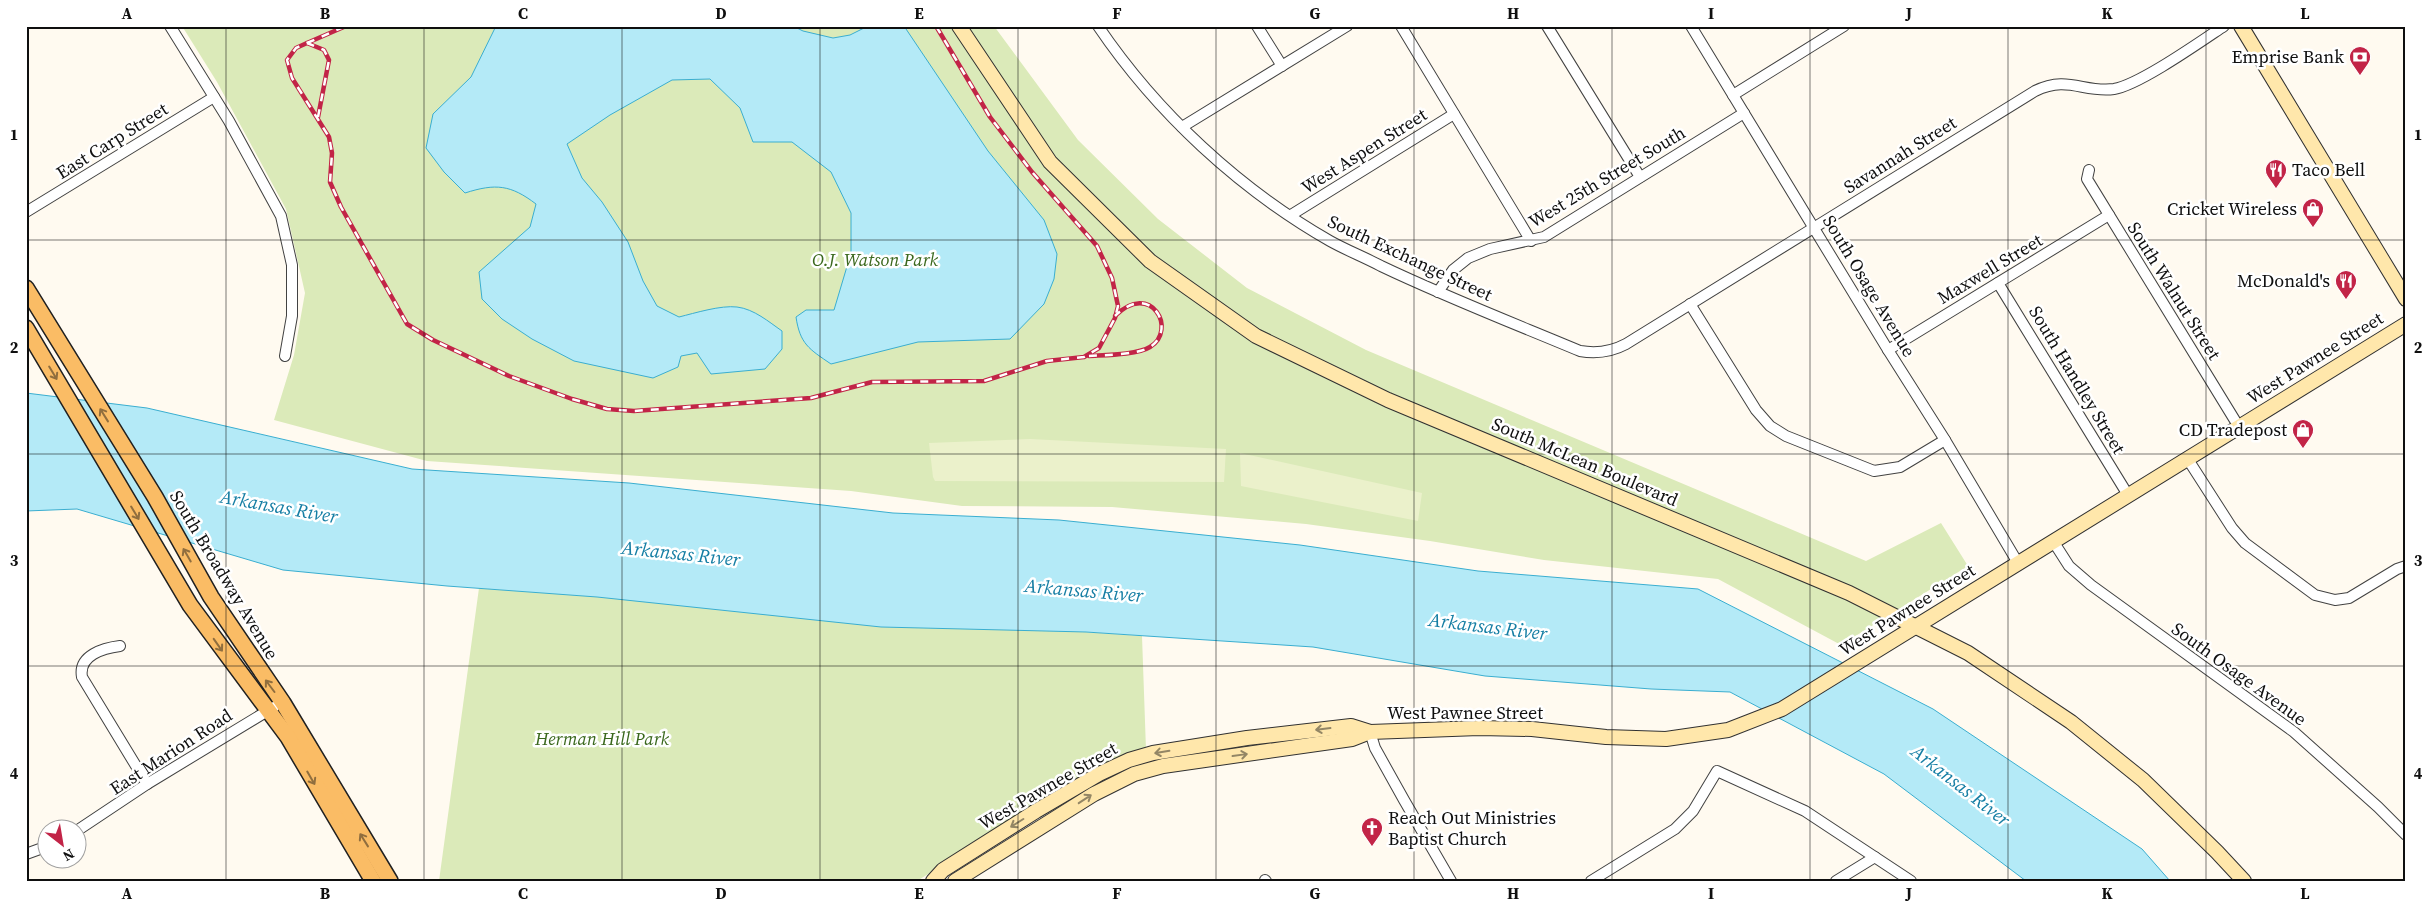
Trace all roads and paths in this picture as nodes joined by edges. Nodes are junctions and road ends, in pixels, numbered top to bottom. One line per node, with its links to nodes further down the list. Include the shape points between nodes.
1 (170, 26): 14 (street)
2 (959, 26): 42 (main road, South McLean Boulevard, via 1050,162 1150,261 1256,336 1388,400 1849,593)
3 (1098, 26): 17 (street, South Exchange Street, via 1125,65)
4 (1257, 26): 12 (street)
5 (1347, 26): 12 (street)
6 (1401, 26): 16 (street)
7 (1547, 26): 19 (street)
8 (1691, 26): 13 (street, South Osage Avenue)
9 (1844, 26): 13 (street)
10 (2224, 26): 23 (street, Savannah Street, via 2124,87 2101,90 2060,84 2035,91)
11 (2241, 26): 28 (main road)
12 (1282, 66): 17 (street)
13 (1733, 95): 15 (street, South Osage Avenue)
14 (214, 97): 20 (street, East Carp Street); 34 (street, via 281,216 292,265 292,316)
15 (1744, 113): 19 (street, West 25th Street South); 23 (street, South Osage Avenue)
16 (1454, 114): 21 (street, West Aspen Street); 24 (street)
17 (1182, 127): 21 (street, South Exchange Street, via 1265,198)
18 (2089, 170): 22 (street, South Walnut Street, via 2087,179)
19 (1640, 178): 24 (street, West 25th Street South)
20 (26, 212)
21 (1291, 215): 27 (street, South Exchange Street, via 1330,241)
22 (2109, 215): 25 (street, Maxwell Street); 35 (street, South Walnut Street)
23 (1815, 227): 29 (street, Savannah Street); 32 (street, South Osage Avenue)
24 (1531, 241): 27 (street, West 25th Street South, via 1490,249 1468,258 1452,270)
25 (1998, 283): 32 (street, Maxwell Street); 38 (street, South Handley Street)
26 (26, 288): 44 (main road, South Broadway Avenue, one-way to 26, via 212,597)
27 (1438, 292): 33 (street, South Exchange Street, via 1580,351)
28 (2406, 299)
29 (1690, 304): 33 (street, Savannah Street, via 1618,348); 36 (street, via 1756,410 1770,426 1786,436 1874,471 1900,467)
30 (2406, 324): 35 (main road, West Pawnee Street)
31 (27, 330): 45 (main road, South Broadway Avenue, one-way to 45, via 190,605)
32 (1888, 350): 36 (street, South Osage Avenue)
33 (1604, 352)
34 (285, 356)
35 (2238, 427): 37 (main road, West Pawnee Street)
36 (1945, 440): 40 (street, South Osage Avenue)
37 (2187, 458): 38 (main road, West Pawnee Street); 41 (street, via 2245,543 2315,595 2335,600 2349,598)
38 (2128, 495): 39 (main road, West Pawnee Street)
39 (2053, 541): 40 (main road, West Pawnee Street); 49 (street, South Osage Avenue, via 2069,566 2090,585 2294,732)
40 (2018, 563): 42 (main road, West Pawnee Street)
41 (2406, 566)
42 (1916, 627): 46 (main road, West Pawnee Street, via 1782,709 1728,730 1666,739 1532,729); 61 (main road, South McLean Boulevard, via 1968,653 2071,722 2143,780)
43 (120, 646): 47 (street, via 107,647 90,657 83,664 82,676)
44 (283, 704): 45 (street, East Marion Road); 54 (main road, South Broadway Avenue, one-way to 44)
45 (268, 709): 47 (street, East Marion Road); 53 (main road, South Broadway Avenue, one-way to 53)
46 (1370, 732): 55 (main road, West Pawnee Street, one-way to 55, via 1351,726 1247,738 1129,760 1036,811 943,870); 56 (main road, West Pawnee Street, one-way to 46, via 1094,794 1134,774 1163,766 1352,739); 57 (street, via 1374,747)
47 (147, 784): 48 (street, East Marion Road)
48 (88, 823)
49 (2406, 835)
50 (38, 850): 51 (street)
51 (26, 854)
52 (1875, 857): 58 (street, via 1805,811 1717,771 1693,811 1675,828); 59 (street); 60 (street)
53 (373, 881)
54 (390, 881)
55 (933, 881)
56 (955, 881)
57 (1451, 881)
58 (1591, 881)
59 (1836, 881)
60 (1910, 881)
61 (2244, 881)

